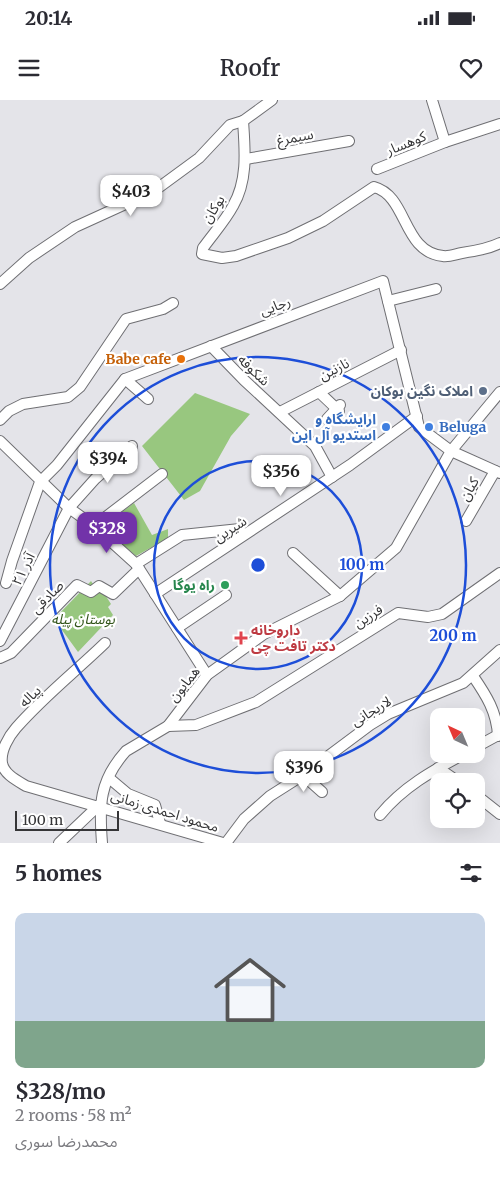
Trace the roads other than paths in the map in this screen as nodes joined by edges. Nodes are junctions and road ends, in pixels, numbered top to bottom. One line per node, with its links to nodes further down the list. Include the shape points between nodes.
1 (272, 100): 3 (street)
2 (432, 100): 6 (street, کوهسار)
3 (243, 121): 7 (street, بوکان); 10 (street, via 230,125 199,158 154,191 75,227 29,258)
4 (500, 124): 6 (street, کوهسار)
5 (349, 141): 7 (street, سیمرغ)
6 (445, 142): 8 (street, کوهسار)
7 (246, 159): 9 (street, بوکان, via 234,205 202,254 222,258 236,256 288,238 323,221 374,187 392,198 425,251 444,256 490,248)
8 (377, 169)
9 (500, 243)
10 (0, 284)
11 (436, 289): 12 (street)
12 (388, 301): 14 (street, رجایی, via 383,281); 15 (street, رجایی)
13 (173, 303): 23 (street, via 126,319 80,387 68,397 23,404)
14 (210, 346): 16 (street, رجایی); 20 (street, شکوفه)
15 (401, 350): 17 (street, نازنین); 21 (street, رجایی)
16 (126, 379): 19 (street); 30 (street, رجایی)
17 (319, 392): 20 (street, نازنین); 22 (street, via 339,408)
18 (500, 392): 26 (street, همایون)
19 (148, 400)
20 (280, 412): 29 (street, شکوفه, via 316,446)
21 (417, 416): 26 (street, رجایی, via 419,427); 29 (street, شیرین)
22 (327, 419)
23 (0, 420)
24 (0, 441): 30 (street)
25 (132, 446): 31 (street, ۲۱ آذر)
26 (452, 450): 27 (street, رجایی); 41 (street, همایون, via 396,548)
27 (497, 472): 32 (street, کیان)
28 (162, 474): 33 (street)
29 (332, 477): 39 (street, شیرین)
30 (40, 482): 31 (street); 38 (street)
31 (69, 508): 33 (street); 43 (street, ۲۱ آذر)
32 (466, 521)
33 (94, 526): 36 (street)
34 (240, 529): 36 (street, via 182,535)
35 (293, 553): 41 (street)
36 (138, 567): 39 (street); 46 (street, صادقی, via 113,594 99,586 91,592 77,585 11,653)
37 (500, 573): 49 (street, فرزین, via 442,614 428,617 398,613 256,702 196,725)
38 (6, 583)
39 (155, 594): 42 (street)
40 (226, 595): 42 (street)
41 (340, 596): 47 (street, همایون, via 264,634)
42 (177, 628): 47 (street)
43 (0, 641)
44 (105, 642): 59 (street, پیاله, via 16,728 2,758 5,770 26,786)
45 (500, 650): 48 (street, لاریجانی)
46 (0, 658)
47 (207, 675): 49 (street, همایون)
48 (473, 676): 50 (street, via 491,703); 55 (street, لاریجانی, via 376,721)
49 (168, 726): 56 (street, همایون, via 126,751)
50 (499, 735): 51 (street)
51 (485, 742)
52 (447, 763): 53 (street)
53 (438, 768): 54 (street); 61 (street, via 412,783)
54 (445, 773)
55 (303, 775): 57 (street); 66 (street, لاریجانی, via 244,819)
56 (109, 778): 59 (street, همایون); 62 (street, via 128,794 155,805)
57 (322, 792)
58 (485, 802): 60 (street)
59 (99, 805): 62 (street, محمود احمدی زمانی); 64 (street); 65 (street)
60 (500, 814)
61 (380, 815)
62 (160, 823): 63 (street, محمود احمدی زمانی)
63 (192, 839): 66 (street, محمود احمدی زمانی)
64 (59, 843)
65 (102, 843)
66 (224, 843)

